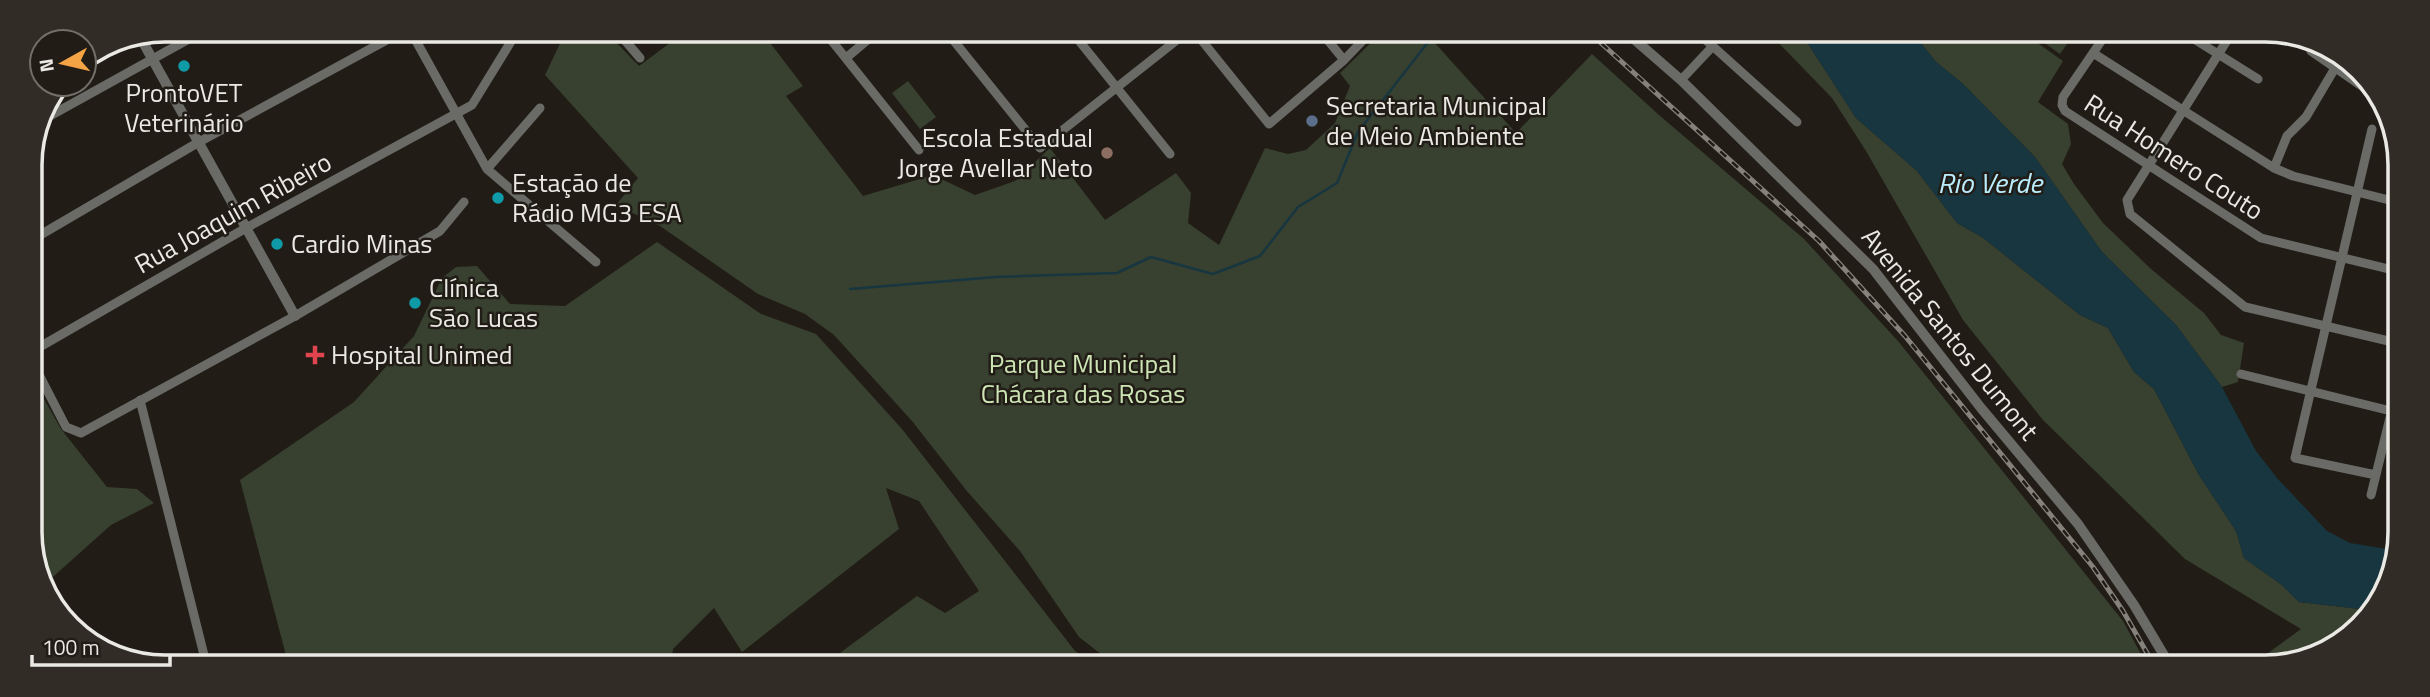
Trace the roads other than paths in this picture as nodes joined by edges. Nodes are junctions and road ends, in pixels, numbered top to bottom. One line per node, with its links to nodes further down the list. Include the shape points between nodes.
1 (183, 42): 26 (street)
2 (383, 42): 40 (street)
3 (417, 42): 37 (street)
4 (510, 42): 37 (street, Rua Joaquim Ribeiro, via 471,105)
5 (626, 42): 24 (street)
6 (833, 42): 25 (street)
7 (865, 42): 25 (street)
8 (955, 42): 33 (street, via 1040,148)
9 (1080, 42): 33 (street)
10 (1173, 42): 33 (street)
11 (1203, 42): 27 (street, via 1269,124)
12 (1329, 42): 27 (street)
13 (1361, 42): 27 (street)
14 (1637, 42): 31 (street, Avenida Santos Dumont)
15 (1708, 42): 20 (street)
16 (2101, 42): 22 (street)
17 (2199, 42): 23 (street)
18 (2226, 42): 23 (street)
19 (144, 44): 26 (street)
20 (1713, 46): 31 (street); 38 (street)
21 (2311, 51): 29 (street)
22 (2094, 53): 35 (street); 43 (street, Rua Homero Couto, via 2062,105)
23 (2218, 54): 30 (street); 35 (street)
24 (640, 58)
25 (846, 58): 41 (street)
26 (152, 59): 36 (street); 40 (street)
27 (1344, 60)
28 (2337, 65): 29 (street)
29 (2335, 69): 32 (street); 44 (street, via 2306,117 2287,136)
30 (2258, 79)
31 (1681, 80): 67 (street, Avenida Santos Dumont, via 1872,268 1980,408 2078,524)
32 (2356, 83)
33 (1117, 87): 42 (street)
34 (540, 108): 45 (street)
35 (2183, 110): 43 (street); 44 (street)
36 (53, 114)
37 (457, 114): 45 (street); 49 (street, Rua Joaquim Ribeiro)
38 (1797, 122)
39 (2372, 129): 46 (street)
40 (199, 142): 49 (street); 50 (street)
41 (919, 150)
42 (1170, 154)
43 (2149, 166): 51 (street, Rua Homero Couto, via 2261,238); 55 (street, via 2127,201 2130,214 2245,307)
44 (2274, 168): 46 (street)
45 (487, 169): 52 (street)
46 (2357, 192): 47 (street); 51 (street)
47 (2388, 200)
48 (464, 202): 54 (street, via 440,231)
49 (246, 228): 54 (street); 57 (street, Rua Joaquim Ribeiro)
50 (42, 234)
51 (2342, 258): 53 (street, Rua Homero Couto); 55 (street)
52 (596, 262)
53 (2388, 269)
54 (295, 316): 61 (street)
55 (2326, 326): 56 (street); 60 (street)
56 (2388, 340)
57 (42, 346)
58 (2241, 374): 60 (street)
59 (42, 380): 61 (street, via 66,427 81,433)
60 (2311, 391): 62 (street); 64 (street, via 2295,458)
61 (141, 400): 66 (street)
62 (2388, 410)
63 (2388, 424): 64 (street)
64 (2376, 475): 65 (street)
65 (2371, 495)
66 (204, 655)
67 (2164, 655)

